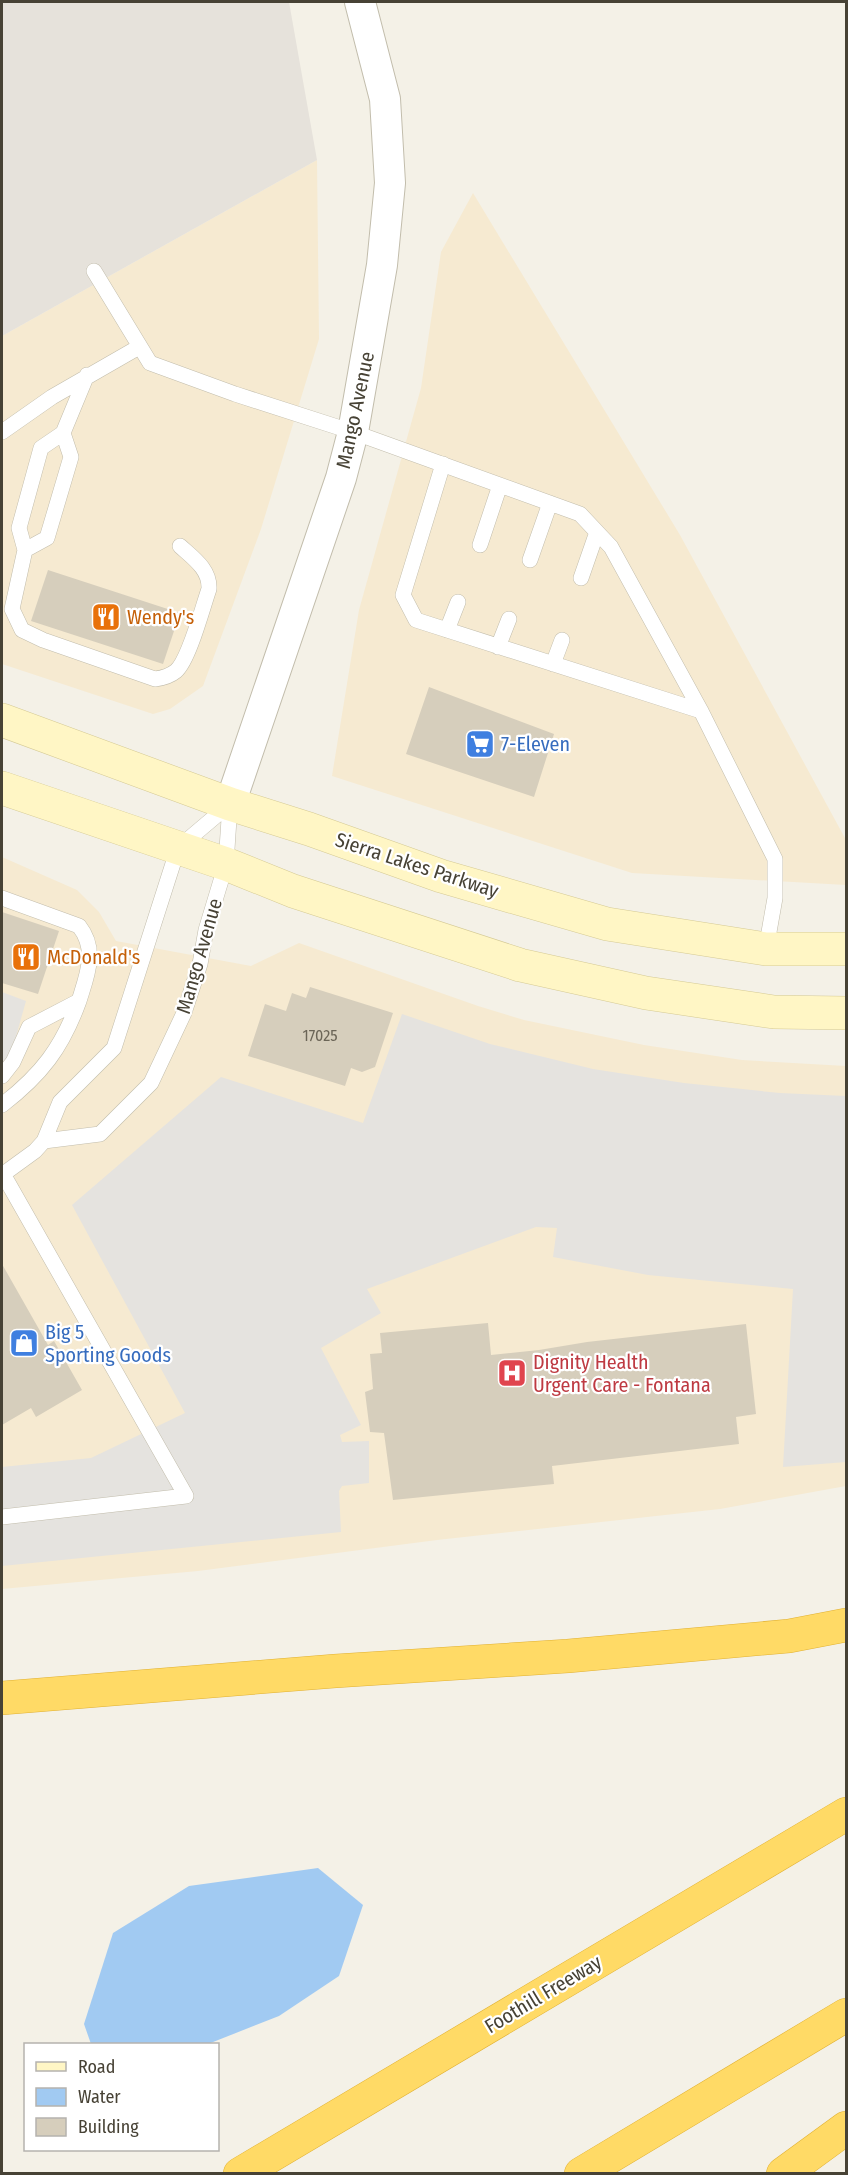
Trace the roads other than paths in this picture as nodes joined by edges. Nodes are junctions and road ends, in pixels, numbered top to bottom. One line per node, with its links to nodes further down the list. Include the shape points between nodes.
1 (360, 2): 6 (street, Mango Avenue, via 385,99 390,183 382,265)
2 (94, 271): 3 (lane)
3 (139, 347): 4 (lane); 6 (lane, via 150,363)
4 (87, 375): 5 (lane); 7 (lane)
5 (2, 432)
6 (353, 432): 8 (lane); 26 (street, Mango Avenue, via 341,478)
7 (63, 433): 14 (lane, via 41,448 19,528); 14 (lane, via 71,457 47,538)
8 (443, 464): 9 (lane); 19 (lane, via 403,595 416,620)
9 (500, 485): 10 (lane); 12 (lane)
10 (550, 503): 11 (lane, via 580,514); 15 (lane)
11 (597, 532): 16 (lane); 23 (lane, via 611,547)
12 (480, 545)
13 (180, 546): 14 (lane, via 207,573 209,589 185,657 177,670 155,679 22,630 12,609)
14 (25, 550)
15 (530, 560)
16 (581, 578)
17 (458, 602): 19 (lane)
18 (509, 619): 21 (lane)
19 (447, 630): 21 (lane)
20 (562, 640): 22 (lane)
21 (498, 646): 22 (lane)
22 (553, 664): 23 (lane)
23 (701, 711): 30 (lane, via 775,859 775,898)
24 (2, 720): 26 (street, Sierra Lakes Parkway)
25 (2, 788): 27 (street)
26 (230, 804): 27 (lane); 28 (lane, Mango Avenue); 30 (street, Sierra Lakes Parkway, via 441,876 607,924)
27 (178, 848): 28 (street); 36 (lane, via 114,1048 60,1102)
28 (226, 864): 33 (street, via 293,891 520,965 646,993 774,1012); 36 (lane, Mango Avenue, via 184,1013 151,1083 100,1134)
29 (2, 898): 32 (lane, via 79,926 87,936 91,954)
30 (766, 949): 31 (street, Sierra Lakes Parkway)
31 (846, 949)
32 (79, 1001): 34 (lane, via 29,1027); 35 (lane, via 46,1065)
33 (846, 1013)
34 (2, 1076)
35 (2, 1105)
36 (44, 1141): 37 (lane)
37 (2, 1175): 38 (lane, via 186,1496)
38 (2, 1517)
39 (846, 1625): 40 (highway, via 789,1636 568,1656)
40 (2, 1698)
41 (846, 1814): 44 (highway, Foothill Freeway)
42 (846, 2016): 45 (highway)
43 (846, 2128): 46 (highway)
44 (240, 2174)
45 (581, 2174)
46 (783, 2174)

